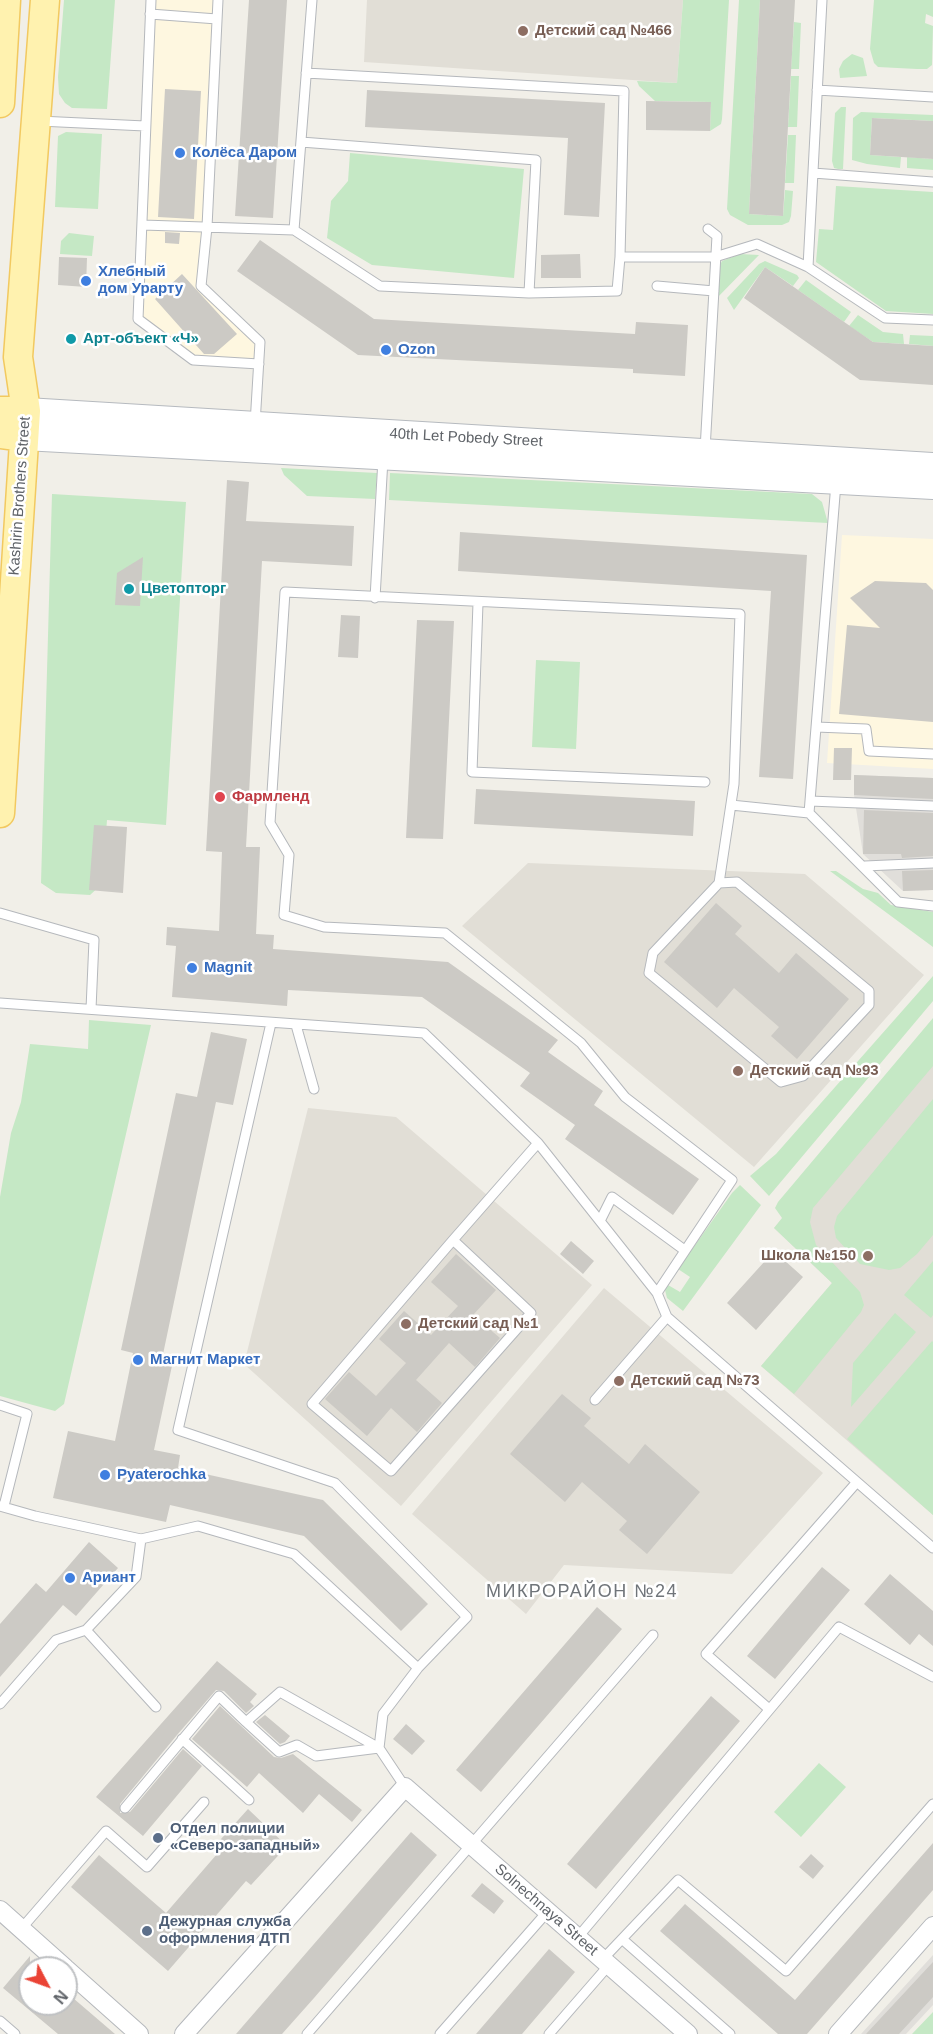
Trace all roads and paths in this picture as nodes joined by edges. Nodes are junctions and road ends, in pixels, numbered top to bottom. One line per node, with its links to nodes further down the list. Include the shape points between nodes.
1 (6, 0): 12 (main road)
2 (45, 0): 13 (main road, Kashirin Brothers Street)
3 (151, 0): 7 (lane)
4 (218, 0): 8 (lane)
5 (312, 0): 9 (lane)
6 (822, 0): 10 (lane)
7 (150, 14): 8 (lane); 14 (lane)
8 (217, 19): 19 (lane)
9 (306, 73): 15 (lane); 22 (lane, via 624,91)
10 (817, 90): 11 (lane); 16 (lane)
11 (933, 97)
12 (0, 103)
13 (36, 121): 14 (lane); 30 (main road, Kashirin Brothers Street)
14 (145, 126): 18 (lane)
15 (301, 142): 21 (lane); 27 (lane, via 536,160)
16 (813, 173): 17 (lane); 24 (lane)
17 (933, 182)
18 (143, 225): 19 (lane); 29 (lane, via 138,319 193,360)
19 (207, 227): 21 (lane); 29 (lane, via 201,286 261,342)
20 (708, 229): 23 (lane, via 717,236)
21 (294, 230): 27 (lane, via 380,286)
22 (620, 257): 23 (lane); 27 (lane, via 617,291)
23 (716, 257): 24 (lane, via 757,244); 26 (lane)
24 (808, 267): 28 (lane, via 885,318)
25 (657, 286): 26 (lane)
26 (714, 291): 33 (lane)
27 (529, 293)
28 (933, 320)
29 (259, 364): 31 (lane)
30 (12, 423): 31 (street, 40th Let Pobedy Street); 32 (street, 40th Let Pobedy Street); 45 (main road, Kashirin Brothers Street)
31 (255, 425): 33 (street, 40th Let Pobedy Street)
32 (383, 457): 33 (street, 40th Let Pobedy Street); 37 (lane)
33 (704, 463): 34 (street, 40th Let Pobedy Street); 35 (street, 40th Let Pobedy Street)
34 (933, 466)
35 (837, 481): 36 (street, 40th Let Pobedy Street); 39 (lane)
36 (933, 486)
37 (375, 598): 38 (lane); 60 (lane, via 285,592 270,823 289,855 284,915 324,927 445,933 581,1044 625,1097 732,1180)
38 (478, 603): 41 (lane, via 472,772); 43 (lane, via 740,614)
39 (816, 727): 40 (lane, via 866,729 869,751); 42 (lane)
40 (933, 754)
41 (705, 782)
42 (810, 801): 44 (lane); 46 (lane)
43 (731, 805): 46 (lane); 49 (lane)
44 (933, 806)
45 (0, 813)
46 (809, 813): 48 (lane)
47 (933, 864): 48 (lane)
48 (865, 866): 50 (lane, via 898,902)
49 (719, 883): 49 (lane, via 653,953 650,973 781,1082 803,1076 869,1005 869,991 737,882)
50 (933, 906)
51 (0, 913): 53 (lane, via 94,940)
52 (0, 1003): 53 (lane)
53 (91, 1009): 54 (lane)
54 (271, 1023): 55 (lane); 71 (lane, via 178,1430 335,1483 467,1617)
55 (296, 1025): 56 (lane); 57 (lane, via 424,1033)
56 (314, 1089)
57 (538, 1143): 58 (lane); 59 (lane)
58 (600, 1221): 60 (lane, via 612,1197); 61 (lane)
59 (453, 1240): 59 (lane, via 312,1404 391,1471 531,1313)
60 (683, 1249): 61 (lane)
61 (657, 1293): 62 (lane)
62 (668, 1317): 63 (lane); 65 (lane)
63 (595, 1400)
64 (0, 1405): 66 (lane, via 27,1414)
65 (857, 1482): 68 (lane); 75 (lane, via 706,1654)
66 (2, 1506): 67 (lane)
67 (141, 1539): 69 (lane, via 136,1577); 71 (lane, via 198,1526 294,1554)
68 (933, 1548)
69 (86, 1630): 73 (lane, via 56,1640); 74 (lane)
70 (653, 1635): 84 (lane)
71 (418, 1668): 78 (lane, via 383,1714)
72 (933, 1677): 75 (lane, via 839,1627)
73 (0, 1704)
74 (156, 1707)
75 (769, 1709): 91 (lane)
76 (246, 1722): 77 (lane, via 219,1696); 78 (lane, via 279,1752 297,1745 316,1756); 78 (lane, via 279,1692)
77 (182, 1739): 80 (lane); 83 (lane)
78 (379, 1748): 79 (lane)
79 (405, 1787): 84 (street, Solnechnaya Street); 99 (street)
80 (249, 1800)
81 (204, 1802): 88 (lane, via 147,1867 106,1831)
82 (933, 1804): 92 (lane, via 786,1971 678,1880)
83 (125, 1808)
84 (472, 1846): 86 (street, Solnechnaya Street); 100 (lane)
85 (0, 1910): 90 (street)
86 (548, 1911): 91 (street, Solnechnaya Street); 101 (lane)
87 (50, 1912): 88 (lane)
88 (35, 1913): 90 (lane)
89 (933, 1926): 105 (street)
90 (21, 1929): 93 (street)
91 (578, 1937): 94 (street, Solnechnaya Street)
92 (622, 1939): 94 (lane); 104 (lane)
93 (51, 1956)
94 (606, 1963): 102 (lane); 103 (street, Solnechnaya Street)
95 (78, 1980): 98 (street)
96 (0, 2021): 97 (lane)
97 (15, 2034)
98 (139, 2034)
99 (184, 2034)
100 (307, 2034)
101 (440, 2034)
102 (549, 2034)
103 (688, 2034)
104 (730, 2034)
105 (838, 2034)

